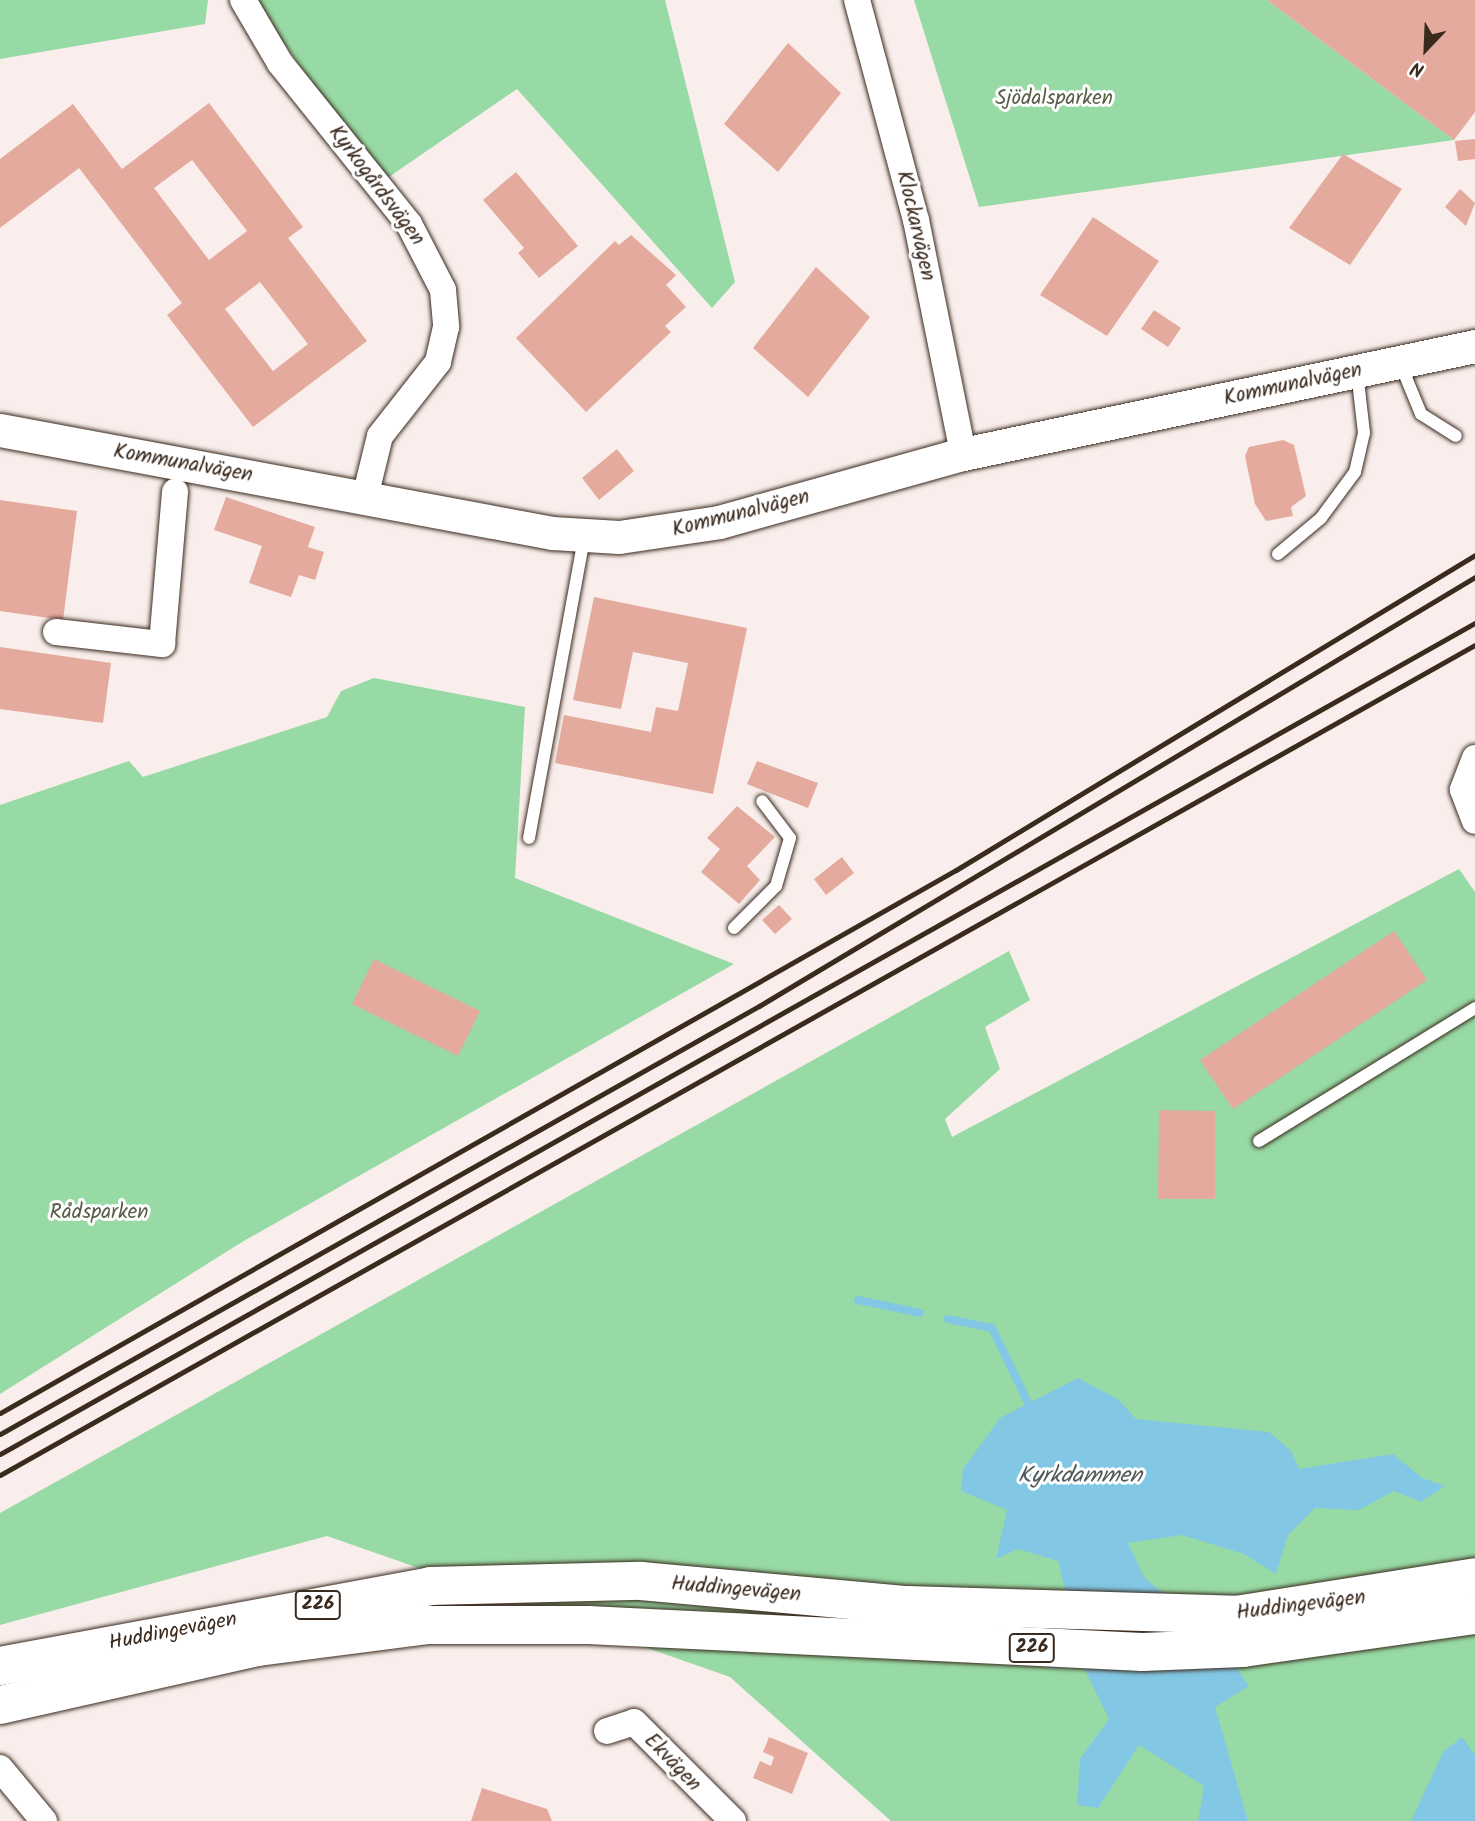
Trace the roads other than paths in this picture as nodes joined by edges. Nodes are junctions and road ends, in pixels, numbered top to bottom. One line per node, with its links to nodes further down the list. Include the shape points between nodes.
1 (243, 0): 10 (street, Kyrkogårdsvägen, via 272,51 410,224 443,290 446,327 438,362 380,436)
2 (857, 0): 8 (street, Klockarvägen, via 916,220)
3 (1475, 346): 4 (street, Kommunalvägen)
4 (1400, 363): 5 (street, Kommunalvägen); 7 (lane, via 1421,414)
5 (1356, 372): 8 (street, Kommunalvägen); 12 (lane, via 1364,433 1355,472 1321,518)
6 (0, 430): 10 (street, Kommunalvägen)
7 (1456, 436)
8 (963, 454): 11 (street, Kommunalvägen, via 719,522)
9 (175, 492): 13 (street, Kommunalvägen, via 162,645)
10 (365, 497): 11 (street, Kommunalvägen)
11 (584, 537): 17 (lane)
12 (1278, 554)
13 (57, 632)
14 (1475, 758): 16 (street, via 1463,790)
15 (762, 801): 18 (lane, via 790,838 776,886)
16 (1475, 821)
17 (529, 838)
18 (734, 928)
19 (1475, 1008): 20 (lane)
20 (1259, 1141)
21 (1475, 1577): 23 (main road, Huddingevägen / 226, via 1236,1615 908,1605 641,1581 429,1586)
22 (1475, 1615): 24 (main road, Huddingevägen / 226, via 1243,1648 1142,1652 588,1625 427,1625 258,1647)
23 (0, 1666)
24 (0, 1705)
25 (607, 1731): 28 (street, Ekvägen, via 634,1723)
26 (0, 1768): 27 (street)
27 (44, 1821)
28 (733, 1821)

